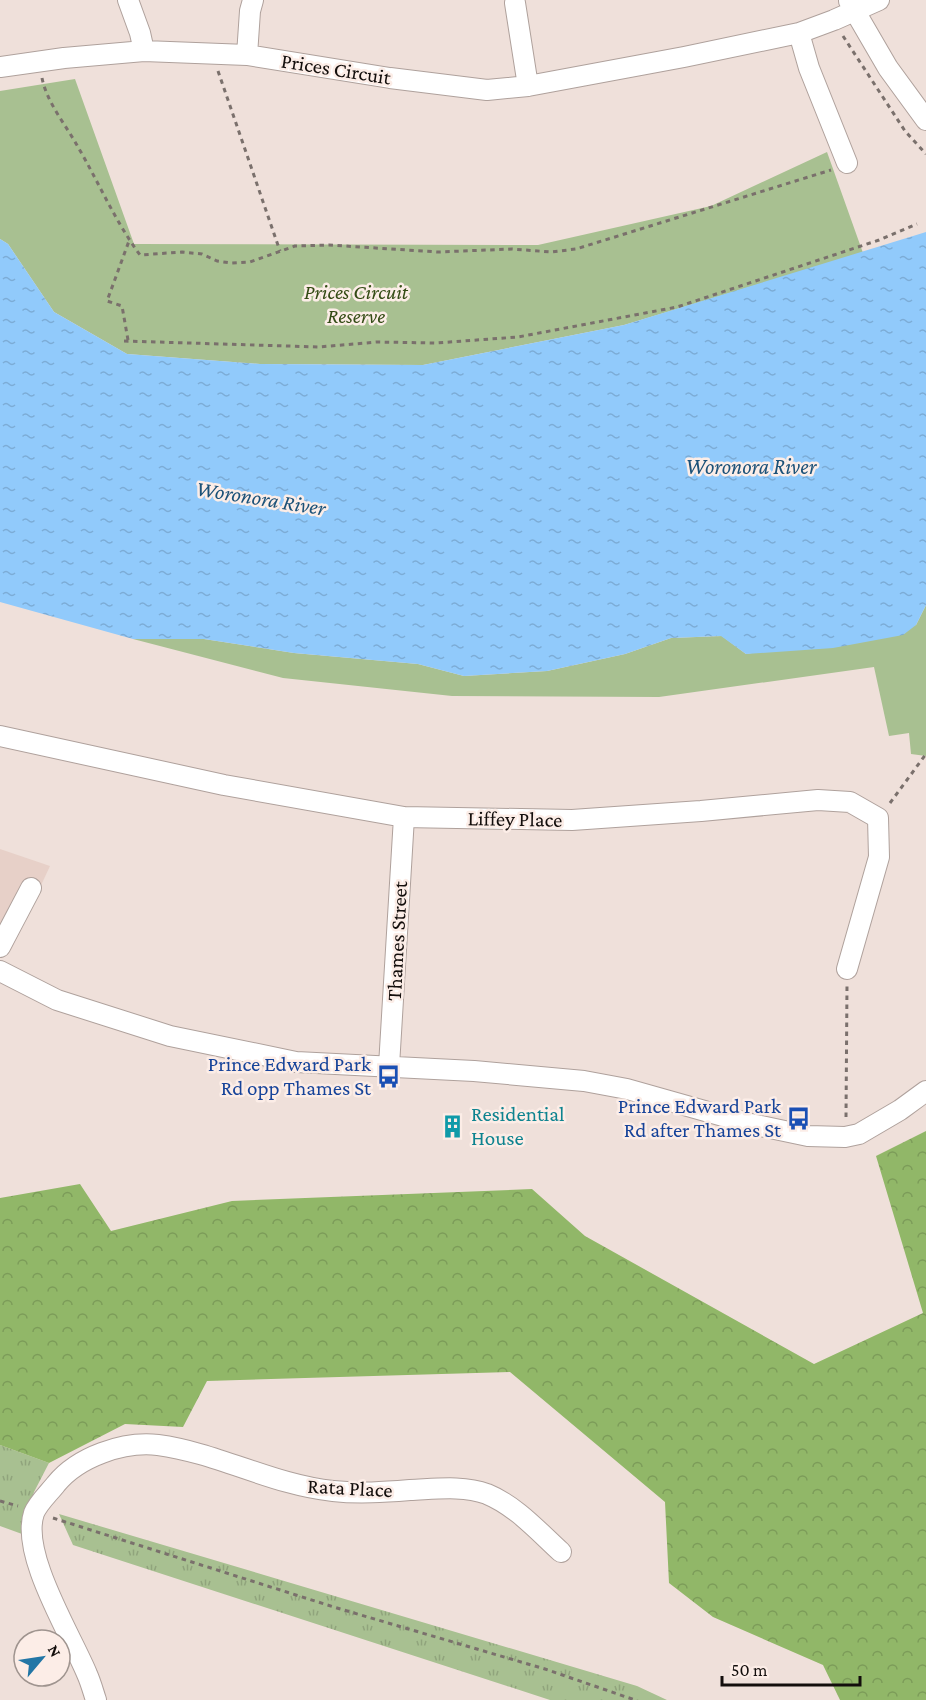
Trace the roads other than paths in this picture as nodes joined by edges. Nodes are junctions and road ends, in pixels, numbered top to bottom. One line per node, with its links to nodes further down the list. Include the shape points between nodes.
1 (128, 0): 7 (street)
2 (253, 0): 8 (street)
3 (879, 0): 5 (street, Prices Circuit)
4 (515, 3): 10 (street)
5 (852, 6): 6 (street, Prices Circuit); 11 (street, via 888,68)
6 (799, 33): 10 (street, Prices Circuit); 12 (street)
7 (144, 51): 8 (street, Prices Circuit); 9 (street, Prices Circuit)
8 (247, 55): 10 (street, Prices Circuit, via 487,90)
9 (0, 67)
10 (528, 86)
11 (926, 120)
12 (847, 163)
13 (0, 736): 14 (street, Liffey Place, via 224,785)
14 (404, 817): 17 (street, Liffey Place, via 572,820 818,800 850,802 878,818 879,857); 19 (street, Thames Street)
15 (31, 888): 16 (street)
16 (0, 947)
17 (847, 969)
18 (0, 971): 19 (street, via 57,1000 170,1036 296,1062)
19 (389, 1066): 20 (street, via 584,1081 788,1133 845,1137 873,1128)
20 (926, 1091)
21 (561, 1552): 22 (street, Rata Place, via 509,1505 485,1493 452,1488 334,1491 298,1486 190,1452 156,1445 122,1447 90,1458 64,1474 35,1512 32,1526 35,1553 47,1589)
22 (96, 1700)

